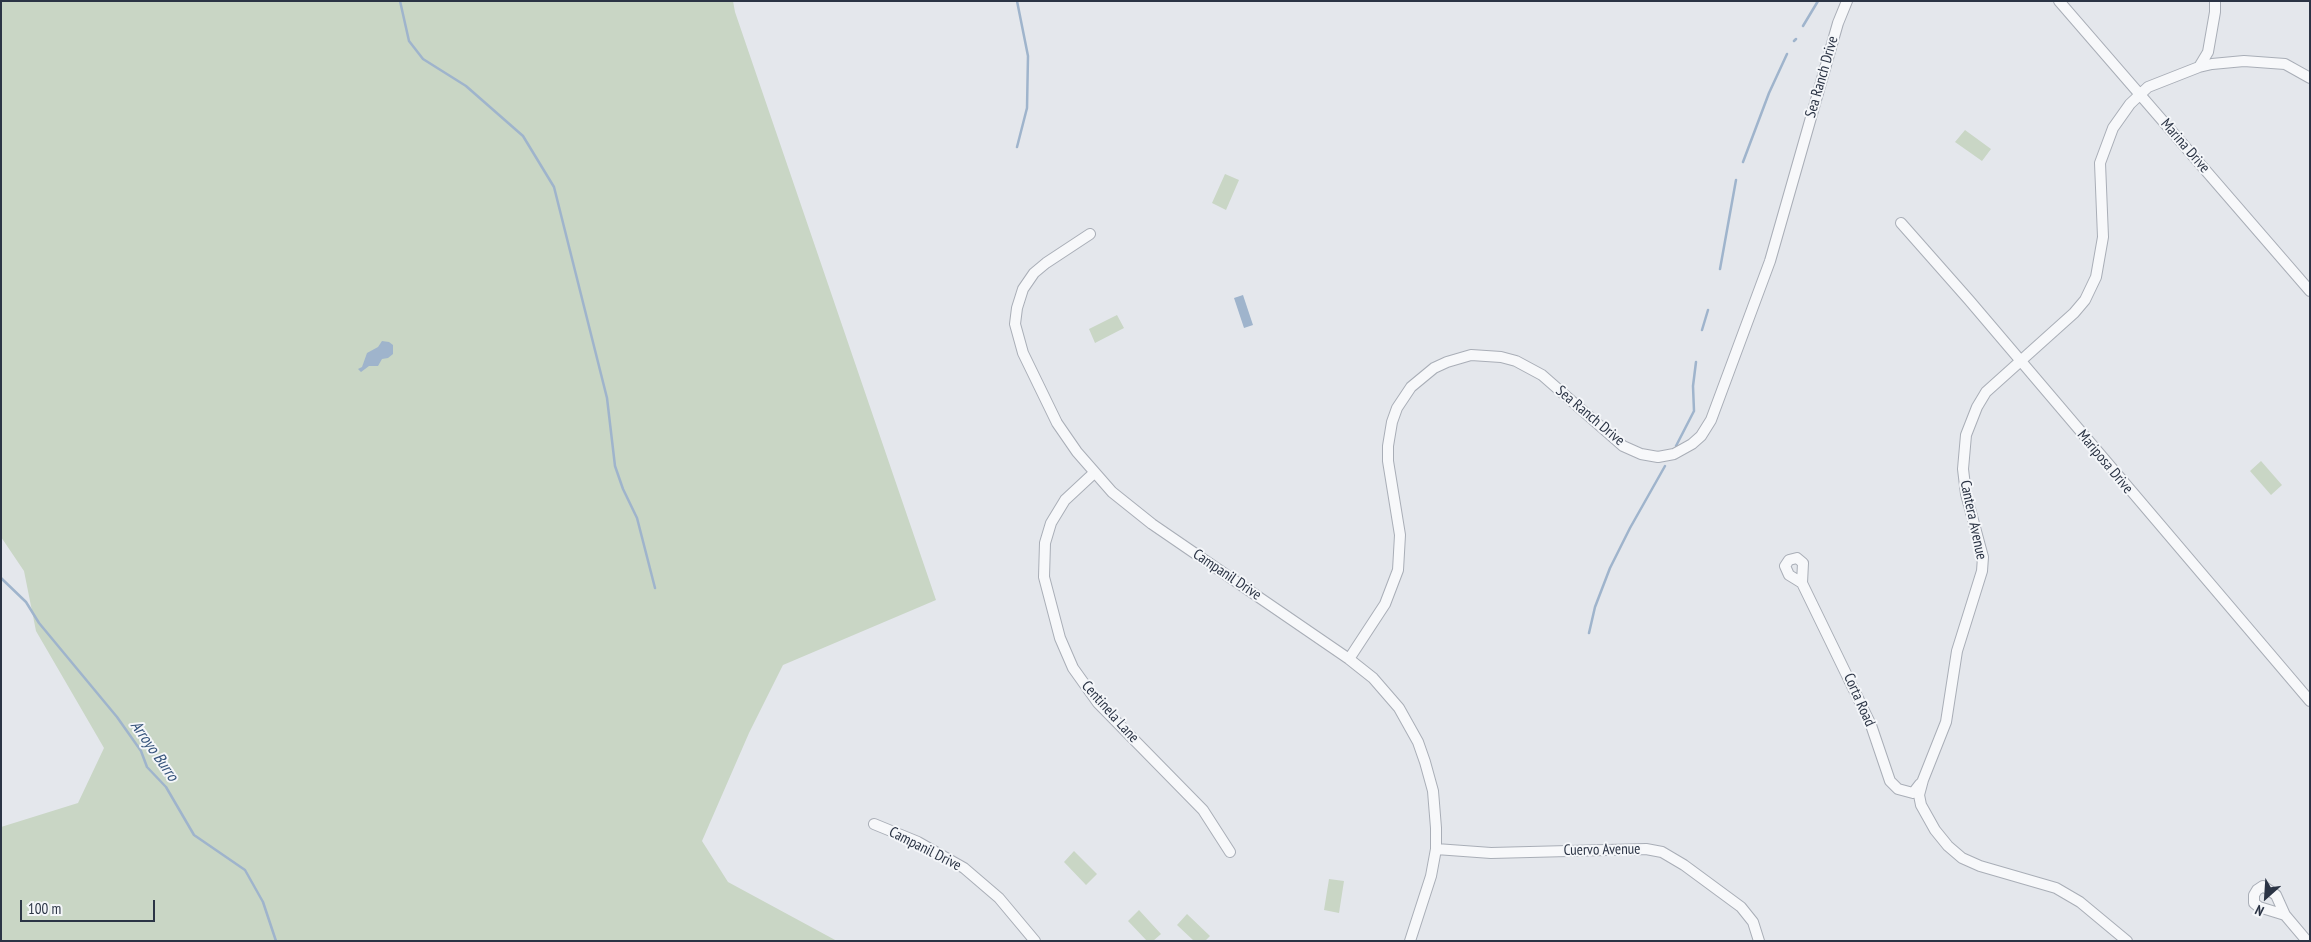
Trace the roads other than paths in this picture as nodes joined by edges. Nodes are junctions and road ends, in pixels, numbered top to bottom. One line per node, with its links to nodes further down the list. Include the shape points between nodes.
1 (1847, 1): 13 (street, Sea Ranch Drive, via 1770,261 1705,431 1684,450 1651,456 1623,446 1542,375 1516,361 1486,355 1471,356 1434,368 1405,395 1392,422 1388,446 1400,535 1398,570 1385,604)
2 (2059, 1): 6 (street, Marina Drive)
3 (2215, 1): 4 (street, via 2208,52)
4 (2199, 67): 5 (street, via 2244,61 2285,64); 6 (street)
5 (2310, 78)
6 (2140, 93): 9 (street, Marina Drive); 10 (street, Cantera Avenue, via 2113,128 2100,163 2103,237 2096,277 2085,300 2074,313)
7 (1901, 223): 10 (street, Mariposa Drive)
8 (1090, 234): 11 (street, Campanil Drive, via 1034,273 1019,299 1015,324 1022,353 1057,423)
9 (2310, 291)
10 (2021, 361): 14 (street, Mariposa Drive); 15 (street, Cantera Avenue, via 1986,392 1966,436 1963,469 1966,494 1983,557 1982,571 1957,651 1946,722)
11 (1094, 473): 13 (street, Campanil Drive, via 1152,524); 18 (street, Centinela Lane, via 1072,492 1061,507 1051,523 1045,543 1044,577 1060,638 1073,668 1093,698 1203,810)
12 (1802, 582): 15 (street, Corta Road, via 1871,725 1890,781 1898,789 1913,793)
13 (1349, 659): 17 (street, Campanil Drive, via 1386,692 1418,742 1433,791)
14 (2310, 701)
15 (1923, 780): 23 (street, Cantera Avenue, via 1919,795 1924,813 1948,846 1962,858 2056,888 2080,902)
16 (874, 824): 20 (street, Campanil Drive, via 918,842 964,868 999,898)
17 (1436, 849): 21 (street, Campanil Drive); 22 (street, Cuervo Avenue, via 1491,853 1646,848 1662,852 1741,907 1753,922)
18 (1230, 852)
19 (2285, 915): 24 (street)
20 (1036, 941)
21 (1410, 941)
22 (1759, 941)
23 (2127, 941)
24 (2307, 941)

